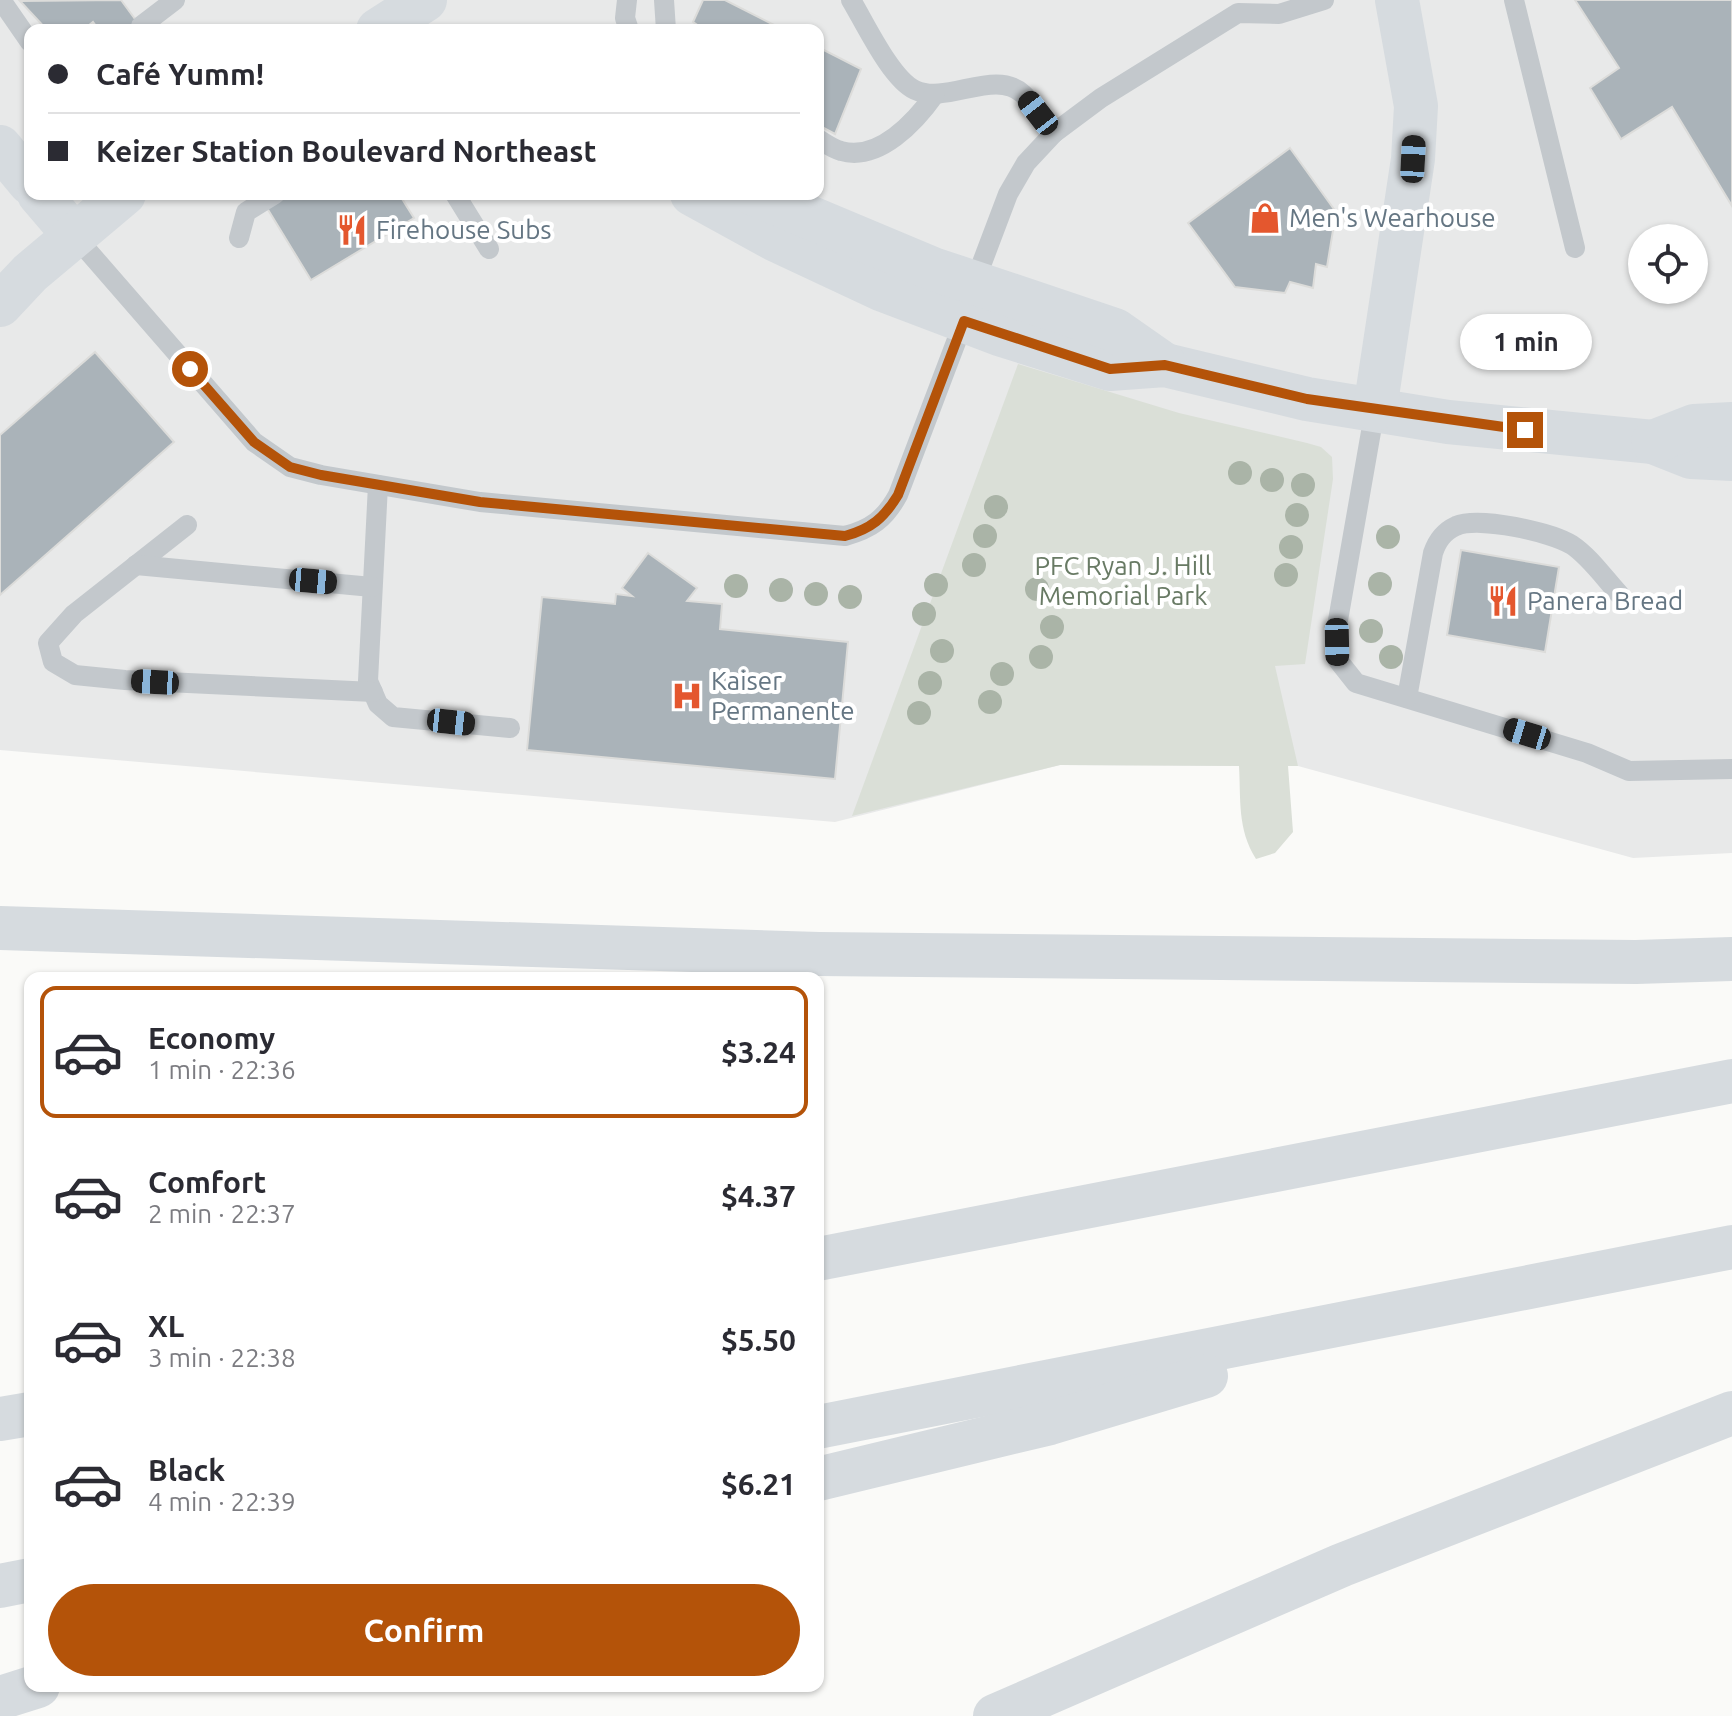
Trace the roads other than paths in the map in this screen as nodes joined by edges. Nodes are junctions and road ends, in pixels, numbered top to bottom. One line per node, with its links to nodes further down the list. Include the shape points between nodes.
1 (1, 0): 16 (lane)
2 (175, 0): 11 (lane)
3 (402, 0): 13 (main road)
4 (425, 0): 12 (main road)
5 (627, 0): 14 (lane)
6 (664, 0): 15 (lane)
7 (851, 0): 17 (lane, via 894,70 914,90)
8 (1324, 0): 18 (lane, via 1279,14 1238,13)
9 (1397, 0): 34 (main road, via 1416,106 1413,159)
10 (1514, 0): 30 (lane)
11 (144, 24)
12 (387, 24)
13 (436, 24)
14 (627, 24)
15 (666, 24)
16 (24, 33)
17 (935, 94): 18 (lane, via 993,85 1021,92); 19 (lane, via 916,121 862,152 841,151)
18 (1054, 133): 32 (lane, via 1026,163 1008,194)
19 (824, 142)
20 (0, 147): 21 (main road)
21 (24, 176)
22 (44, 200): 28 (main road)
23 (117, 200): 28 (main road)
24 (265, 200): 29 (lane, via 246,212)
25 (459, 200): 31 (lane)
26 (704, 200): 32 (main road, via 829,265)
27 (766, 200): 32 (main road)
28 (74, 235): 33 (main road); 38 (lane, via 254,442 290,467)
29 (239, 238)
30 (1575, 248)
31 (489, 249)
32 (969, 302): 34 (main road, via 1115,330 1165,365 1307,399); 38 (lane, via 898,495 887,514 868,530 845,536 480,502)
33 (0, 305)
34 (1375, 409): 36 (main road, via 1448,422); 44 (lane, via 1337,626 1337,659 1356,683)
35 (1732, 424): 36 (main road, via 1694,426)
36 (1653, 442): 37 (main road, via 1691,457)
37 (1732, 459)
38 (378, 485): 41 (lane)
39 (187, 525): 40 (lane)
40 (136, 565): 41 (lane); 43 (lane, via 74,614 48,643 53,662 75,675 125,680)
41 (372, 587): 43 (lane, via 368,681)
42 (1620, 595): 44 (lane, via 1573,546 1543,532 1470,522 1455,526 1438,539 1433,553)
43 (373, 692): 45 (lane, via 393,717)
44 (1407, 698): 46 (lane, via 1629,771)
45 (510, 728)
46 (1732, 769)
47 (0, 928): 48 (main road, via 819,954)
48 (1732, 959)
49 (1732, 1081): 51 (main road)
50 (1732, 1247): 52 (main road)
51 (824, 1258)
52 (1450, 1302): 56 (main road); 57 (main road, via 1050,1423)
53 (1732, 1413): 62 (main road, via 1342,1565)
54 (24, 1415): 55 (main road)
55 (0, 1419)
56 (824, 1426)
57 (824, 1478)
58 (24, 1581): 59 (main road)
59 (0, 1586)
60 (24, 1690): 61 (main road)
61 (0, 1698)
62 (995, 1716)

